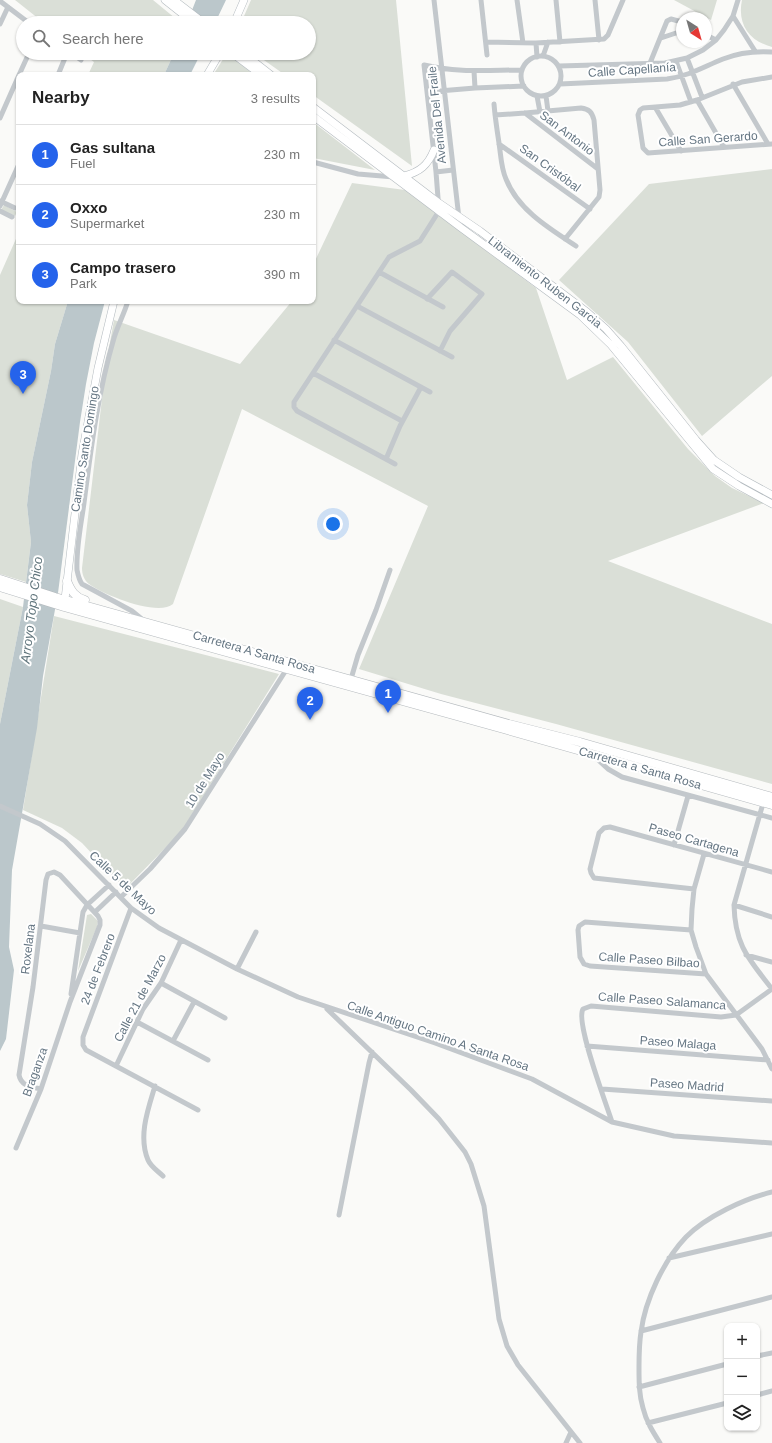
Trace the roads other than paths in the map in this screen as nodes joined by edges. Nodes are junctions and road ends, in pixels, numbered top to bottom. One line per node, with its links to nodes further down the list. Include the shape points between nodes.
1 (165, 0): 13 (street)
2 (174, 0): 13 (street)
3 (244, 0): 16 (street)
4 (434, 0): 44 (street, Avenida Del Fraile)
5 (481, 0): 25 (street)
6 (517, 0): 28 (street)
7 (556, 0): 27 (street)
8 (595, 0): 23 (street)
9 (624, 0): 23 (street, via 608,34)
10 (738, 0): 17 (street)
11 (0, 1): 12 (street)
12 (8, 7): 14 (street); 19 (street)
13 (187, 14): 15 (street)
14 (20, 16)
15 (191, 16)
16 (237, 16)
17 (733, 16): 24 (street); 30 (street)
18 (676, 20): 21 (street, via 669,19)
19 (0, 24)
20 (676, 33): 21 (street)
21 (661, 38): 42 (street)
22 (712, 38): 24 (street)
23 (599, 40): 27 (street)
24 (716, 40): 35 (street)
25 (486, 42): 28 (street); 32 (street)
26 (548, 42): 27 (street); 29 (street); 33 (street)
27 (560, 42)
28 (523, 43): 29 (street)
29 (536, 43): 34 (street)
30 (755, 51): 31 (street, Calle Capellanía); 52 (street, Calle Capellanía, via 724,59)
31 (772, 52)
32 (487, 55)
33 (543, 56): 34 (street); 43 (street)
34 (537, 57): 45 (street)
35 (687, 58): 41 (street); 52 (street)
36 (26, 60): 47 (street)
37 (64, 60): 48 (street)
38 (216, 60): 49 (street)
39 (241, 60): 50 (street)
40 (252, 60): 51 (street)
41 (676, 61): 42 (street); 53 (street)
42 (650, 63): 43 (street)
43 (559, 66): 56 (street)
44 (442, 69): 46 (street); 60 (street, Avenida Del Fraile); 61 (street, Avenida Del Fraile, via 424,65)
45 (522, 70): 46 (street); 58 (street)
46 (474, 71): 59 (street)
47 (20, 72)
48 (59, 72)
49 (209, 72)
50 (257, 72)
51 (268, 72)
52 (693, 73): 53 (street, Calle Capellanía); 64 (street)
53 (682, 77): 56 (street, Calle Capellanía); 66 (street)
54 (772, 77): 57 (street)
55 (16, 82): 74 (street)
56 (560, 84): 63 (street)
57 (733, 84): 64 (street); 77 (street)
58 (524, 86): 59 (street); 62 (street)
59 (475, 88): 60 (street)
60 (444, 91): 61 (street); 84 (street, Avenida Del Fraile)
61 (427, 92): 79 (street, Avenida Del Fraile)
62 (537, 96): 63 (street); 71 (street)
63 (546, 96): 70 (street)
64 (702, 97): 65 (street)
65 (697, 100): 66 (street); 78 (street)
66 (691, 102): 68 (street)
67 (494, 104): 73 (street)
68 (655, 107): 80 (street); 80 (street, Calle San Gerardo, via 643,108 638,115 642,143 646,152)
69 (316, 109): 86 (street, Libramiento Ruben Garcia)
70 (548, 111): 71 (street); 82 (street, via 581,108 592,113)
71 (540, 112): 72 (street)
72 (525, 114): 73 (street); 82 (street, San Antonio)
73 (495, 115): 76 (street)
74 (0, 118)
75 (316, 118): 87 (street, Libramiento Ruben Garcia)
76 (499, 144): 91 (street, San Cristóbal); 97 (street, via 505,178 516,198 539,220)
77 (770, 144): 78 (street, Calle San Gerardo)
78 (724, 147): 80 (street, Calle San Gerardo)
79 (434, 150): 85 (street, Avenida Del Fraile); 86 (street, via 426,165 417,172)
80 (681, 150)
81 (316, 163): 87 (street, via 358,174)
82 (598, 169): 91 (street, via 599,197)
83 (16, 170): 89 (street)
84 (453, 170): 85 (street); 95 (street, Avenida Del Fraile)
85 (436, 172): 88 (street, Avenida Del Fraile)
86 (404, 176): 88 (street, Libramiento Ruben Garcia)
87 (394, 177): 93 (street, Libramiento Ruben Garcia)
88 (439, 202): 93 (street, Avenida Del Fraile); 95 (street, Libramiento Ruben Garcia)
89 (1, 203): 90 (street)
90 (15, 208)
91 (590, 209): 97 (street)
92 (0, 211): 94 (street)
93 (439, 211): 96 (street, Libramiento Ruben Garcia); 99 (street, via 420,241 389,257)
94 (12, 217)
95 (459, 217): 96 (street, Avenida Del Fraile); 114 (street, Libramiento Ruben Garcia, via 592,316 621,346 714,460)
96 (460, 227): 115 (street, Libramiento Ruben Garcia, via 585,319 611,345 713,468)
97 (565, 239): 98 (street)
98 (576, 246)
99 (379, 272): 100 (street); 103 (street)
100 (427, 299): 104 (street); 106 (street, via 452,272 482,294 450,332)
101 (113, 304): 118 (street, Camino Santo Domingo, via 82,454)
102 (127, 304): 124 (street, via 114,337 102,383 88,470 77,570 82,584 132,611)
103 (357, 306): 105 (street); 106 (street)
104 (443, 308)
105 (334, 340): 108 (street); 109 (street)
106 (440, 351): 107 (street)
107 (452, 357)
108 (312, 373): 111 (street); 112 (street, via 294,402 297,411)
109 (421, 387): 110 (street); 111 (street)
110 (430, 392)
111 (402, 421): 112 (street)
112 (386, 459): 113 (street)
113 (395, 464)
114 (772, 495)
115 (772, 504)
116 (390, 570): 126 (street)
117 (0, 579): 120 (main road, Carretera A Santa Rosa)
118 (67, 581): 121 (street, Camino Santo Domingo); 123 (main road, via 77,597)
119 (0, 587): 120 (main road, Carretera A Santa Rosa)
120 (18, 589): 122 (main road, Carretera A Santa Rosa)
121 (64, 599): 122 (main road, Carretera A Santa Rosa); 123 (main road, Carretera A Santa Rosa)
122 (55, 600): 125 (main road, Carretera A Santa Rosa)
123 (109, 611): 124 (main road, Carretera A Santa Rosa)
124 (144, 621): 125 (main road, Carretera A Santa Rosa)
125 (289, 666): 126 (main road, Carretera A Santa Rosa); 127 (main road, Carretera A Santa Rosa); 142 (street, 10 de Mayo, via 185,829)
126 (351, 679): 127 (main road, Carretera A Santa Rosa)
127 (508, 727): 128 (main road, Carretera a Santa Rosa); 130 (main road, Carretera a Santa Rosa, via 580,742)
128 (592, 754): 129 (street, via 608,769 622,777); 130 (main road, Carretera a Santa Rosa)
129 (688, 796): 133 (street); 135 (street)
130 (767, 798): 131 (main road, Carretera a Santa Rosa); 133 (street)
131 (772, 805)
132 (0, 806): 139 (street, Calle 5 de Mayo, via 40,824 65,841)
133 (760, 815): 134 (street); 137 (street)
134 (772, 818)
135 (674, 845): 136 (street, Paseo Cartagena); 140 (street, Paseo Cartagena, via 610,827 604,828 599,833 591,873 594,878)
136 (704, 854): 137 (street, Paseo Cartagena); 140 (street)
137 (746, 864): 138 (street, Paseo Cartagena); 144 (street)
138 (772, 872)
139 (109, 885): 141 (street, Calle 5 de Mayo); 143 (street)
140 (694, 889): 150 (street)
141 (116, 892): 142 (street, Calle 5 de Mayo); 146 (street)
142 (121, 898): 145 (street, Calle 5 de Mayo)
143 (87, 905): 146 (street, Roxelana); 149 (street, Roxelana, via 60,875 51,872 46,880); 152 (street, Braganza)
144 (734, 905): 147 (street); 154 (street, via 736,931)
145 (131, 908): 153 (street, Calle 5 de Mayo); 171 (street, 24 de Febrero, via 83,1037 86,1050)
146 (95, 912): 148 (street, Roxelana)
147 (772, 917)
148 (101, 923): 160 (street, Braganza)
149 (41, 926): 152 (street); 174 (street, Roxelana, via 19,1075 22,1083 27,1086)
150 (690, 930): 157 (street); 157 (street, Calle Paseo Bilbao, via 582,923 578,930 580,957 584,964 590,966)
151 (256, 932): 156 (street)
152 (80, 933): 160 (street, Braganza)
153 (181, 940): 156 (street, Calle 5 de Mayo); 158 (street, Calle 21 de Marzo)
154 (746, 955): 155 (street); 159 (street)
155 (772, 962)
156 (237, 969): 162 (street, Calle 5 de Mayo)
157 (706, 974): 163 (street)
158 (161, 983): 161 (street); 165 (street, Calle 21 de Marzo)
159 (772, 989): 163 (street, Calle Paseo Salamanca)
160 (70, 1002): 174 (street, Braganza)
161 (194, 1002): 164 (street); 166 (street)
162 (325, 1007): 168 (street); 178 (street, Calle Antiguo Camino A Santa Rosa, via 435,1043 532,1079)
163 (736, 1014): 167 (street, Calle Paseo Salamanca, via 721,1017 591,1006 583,1009 581,1016); 170 (street)
164 (225, 1018)
165 (137, 1022): 166 (street); 171 (street, Calle 21 de Marzo)
166 (173, 1041): 169 (street)
167 (587, 1046): 170 (street, Paseo Malaga); 175 (street)
168 (372, 1052): 183 (street); 196 (street, via 439,1119 465,1152 476,1177 484,1206 499,1319 507,1346 518,1365)
169 (208, 1060)
170 (768, 1060): 172 (street)
171 (116, 1066): 173 (street)
172 (772, 1069)
173 (155, 1086): 177 (street); 181 (street, via 144,1124 145,1143 148,1160)
174 (41, 1088): 180 (street, Braganza)
175 (602, 1089): 176 (street, Paseo Madrid); 178 (street)
176 (772, 1100)
177 (198, 1110)
178 (612, 1122): 179 (street, Calle Antiguo Camino A Santa Rosa, via 674,1136)
179 (772, 1143)
180 (16, 1148)
181 (163, 1176)
182 (772, 1192): 185 (street, via 720,1212 688,1235)
183 (339, 1215)
184 (772, 1234): 185 (street)
185 (669, 1258): 187 (street, via 650,1300)
186 (772, 1297): 187 (street)
187 (641, 1331): 191 (street)
188 (772, 1352): 189 (street)
189 (760, 1355)
190 (724, 1365): 191 (street)
191 (639, 1387): 195 (street)
192 (772, 1391): 193 (street)
193 (760, 1394)
194 (724, 1404): 195 (street)
195 (648, 1423): 199 (street)
196 (571, 1432): 197 (street); 198 (street)
197 (566, 1443)
198 (580, 1443)
199 (660, 1443)

